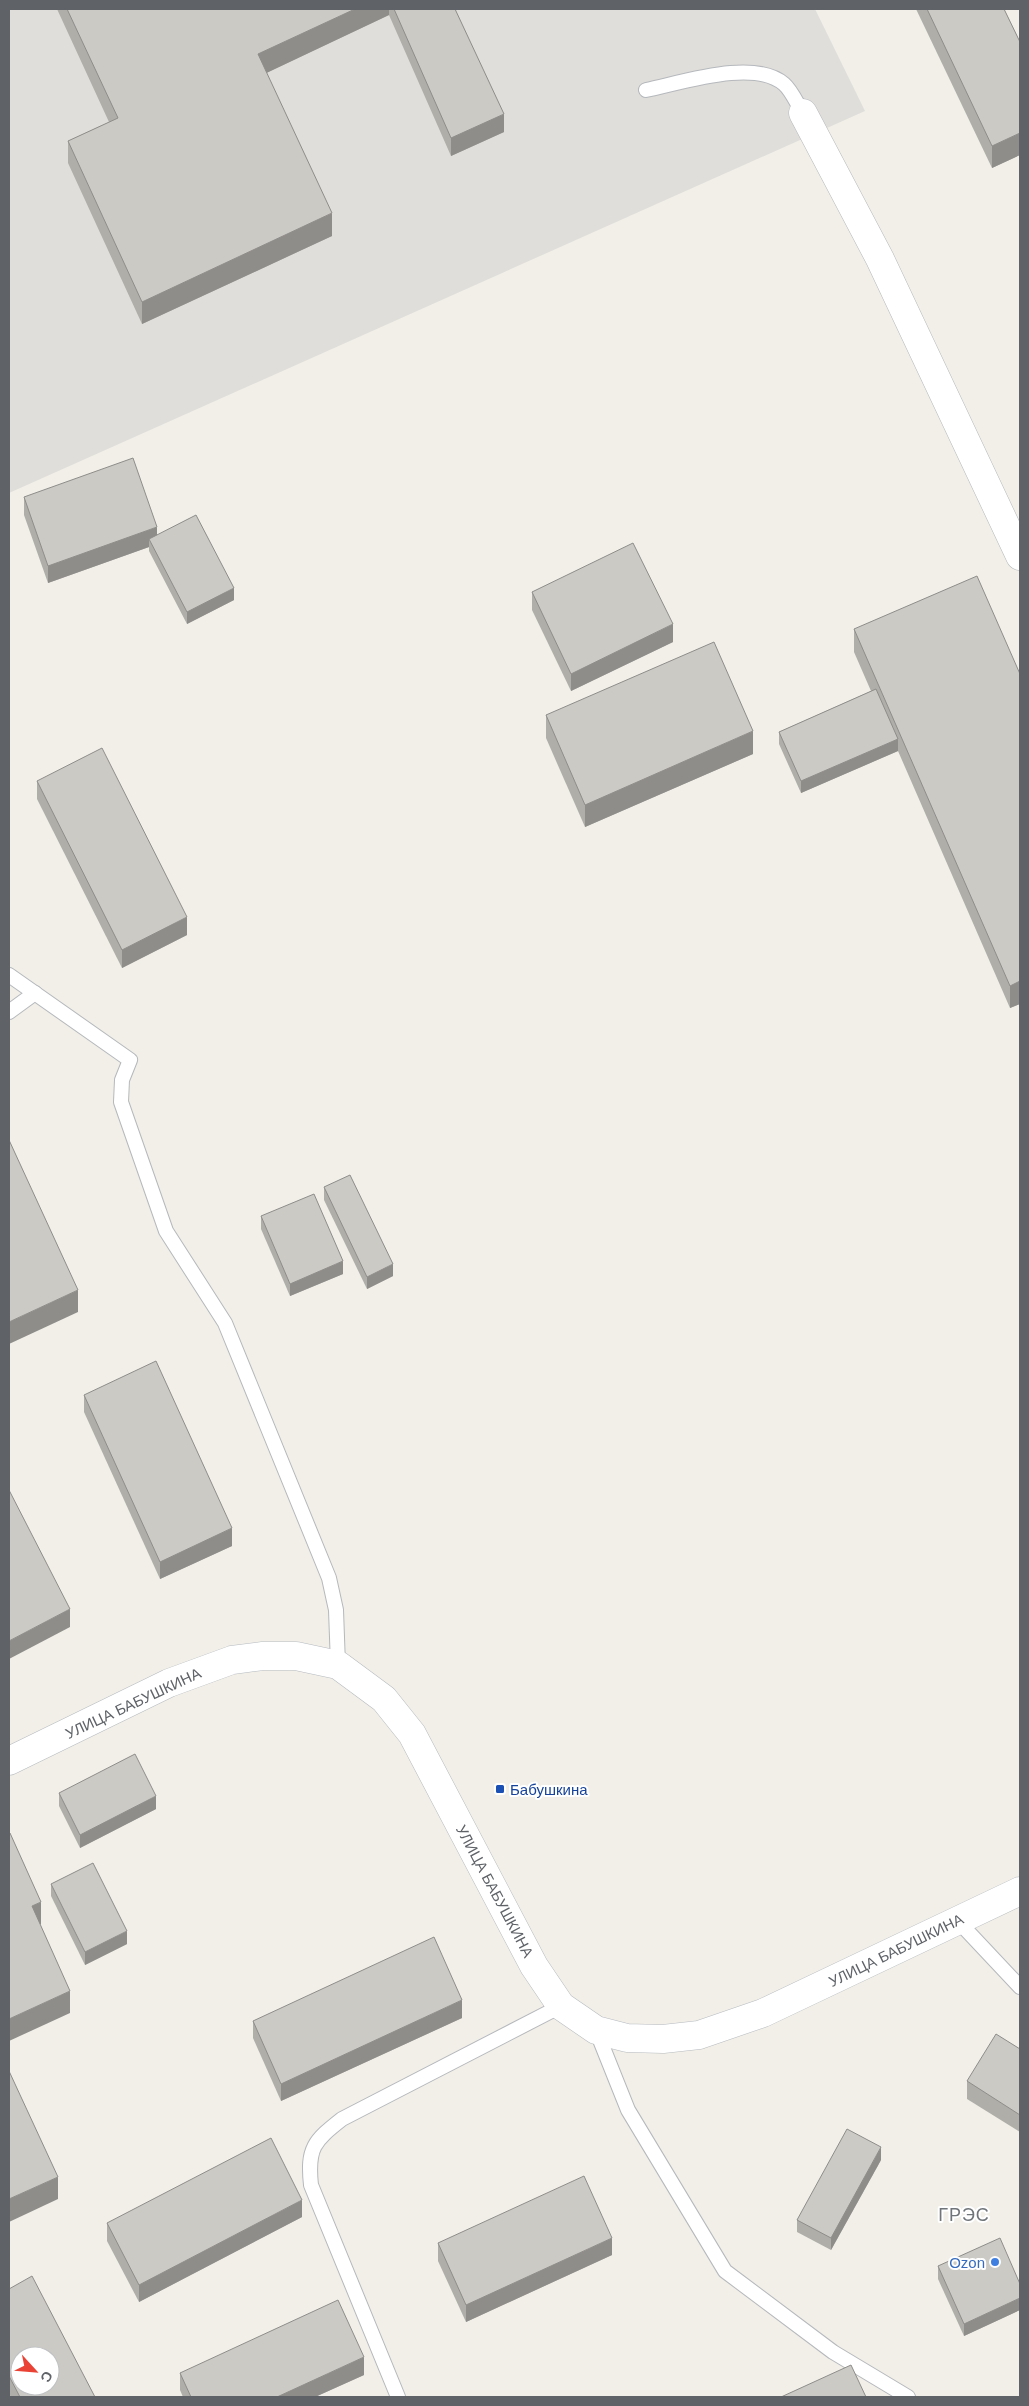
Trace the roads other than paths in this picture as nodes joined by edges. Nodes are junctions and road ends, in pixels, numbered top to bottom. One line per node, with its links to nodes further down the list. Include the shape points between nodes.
1 (646, 90): 2 (lane, via 732,73 756,72 772,76 785,85)
2 (803, 113): 3 (street, via 880,259)
3 (1019, 552)
4 (9, 975): 5 (lane)
5 (34, 993): 6 (lane); 7 (lane, via 130,1060 122,1080 124,1111 166,1231 224,1323 329,1578 336,1610)
6 (9, 1012)
7 (338, 1665): 8 (street, УЛИЦА БАБУШКИНА, via 296,1656 232,1660 170,1683); 12 (street, УЛИЦА БАБУШКИНА, via 384,1699 412,1734 534,1966)
8 (9, 1762)
9 (1020, 1891): 10 (street, УЛИЦА БАБУШКИНА)
10 (957, 1920): 11 (lane); 13 (street, УЛИЦА БАБУШКИНА, via 763,2013 699,2035 627,2038)
11 (1020, 1987)
12 (561, 2006): 13 (street, УЛИЦА БАБУШКИНА); 14 (lane, via 342,2119 319,2138 312,2150 309,2164 311,2185)
13 (596, 2030): 15 (lane, via 628,2110 725,2271 833,2352)
14 (398, 2397)
15 (908, 2397)

